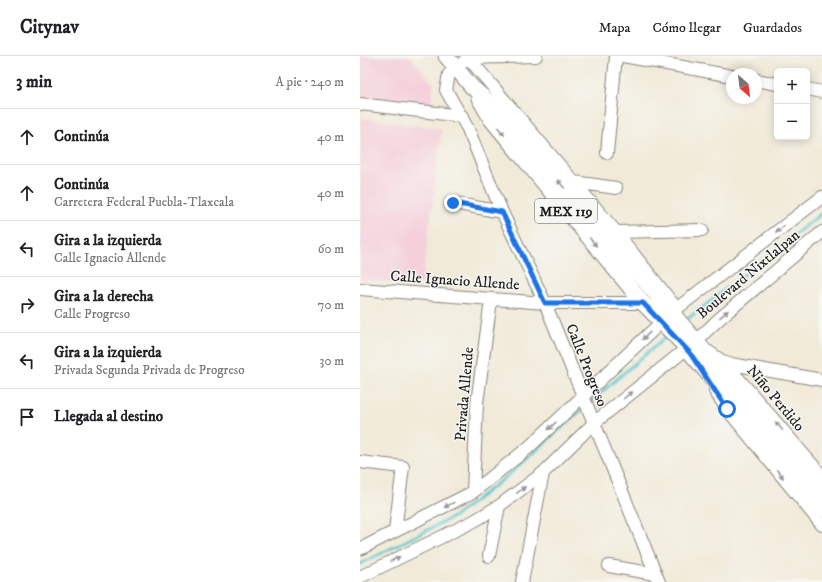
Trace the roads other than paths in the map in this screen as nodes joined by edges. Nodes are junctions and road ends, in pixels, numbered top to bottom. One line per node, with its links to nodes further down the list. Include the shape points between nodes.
1 (446, 56): 11 (main road, MEX 119)
2 (495, 56): 3 (street); 6 (street)
3 (536, 56)
4 (616, 56): 16 (street)
5 (623, 56): 8 (street)
6 (467, 59): 17 (street)
7 (449, 74): 15 (street, Calle Progreso, via 446,90)
8 (726, 75)
9 (762, 81): 10 (street)
10 (774, 83)
11 (472, 87): 28 (main road, MEX 119, one-way to 28, via 491,119); 29 (main road, MEX 119, one-way to 11, via 498,110)
12 (810, 90): 13 (street)
13 (822, 92)
14 (360, 104): 15 (street)
15 (462, 116): 21 (street, Calle Progreso)
16 (607, 153)
17 (574, 182): 18 (street); 23 (street)
18 (616, 188)
19 (822, 197): 29 (street, one-way to 29)
20 (453, 203): 21 (street)
21 (502, 212): 27 (street, Calle Progreso)
22 (702, 230): 23 (street)
23 (616, 232): 29 (street)
24 (822, 232): 30 (street, Boulevard Nixtlalpan, one-way to 24)
25 (360, 289): 26 (street, Calle Ignacio Allende)
26 (491, 300): 27 (street, Calle Ignacio Allende); 37 (street, Privada Allende, via 477,403)
27 (545, 303): 28 (street, Calle Ignacio Allende); 33 (street, Calle Progreso)
28 (643, 303): 29 (main road, MEX 119)
29 (671, 319): 30 (main road, MEX 119); 33 (street, one-way to 33)
30 (691, 344): 31 (street, Niño Perdido); 33 (street, Boulevard Nixtlalpan, one-way to 30); 38 (main road, MEX 119); 40 (main road, MEX 119); 41 (street, one-way to 41, via 727,409)
31 (725, 363): 32 (street); 36 (street, Niño Perdido, one-way to 31)
32 (822, 380)
33 (588, 409): 35 (street); 37 (street, one-way to 37, via 528,448); 47 (street, Calle Progreso)
34 (360, 462): 42 (street, via 403,467)
35 (543, 473): 39 (street, one-way to 35); 48 (street)
36 (822, 476)
37 (473, 492): 42 (street, one-way to 42)
38 (822, 492)
39 (499, 506): 44 (street); 46 (street, one-way to 39)
40 (822, 509)
41 (822, 525)
42 (396, 531): 43 (street)
43 (360, 549)
44 (489, 556)
45 (609, 566): 47 (street)
46 (360, 577)
47 (657, 578)
48 (522, 582)

